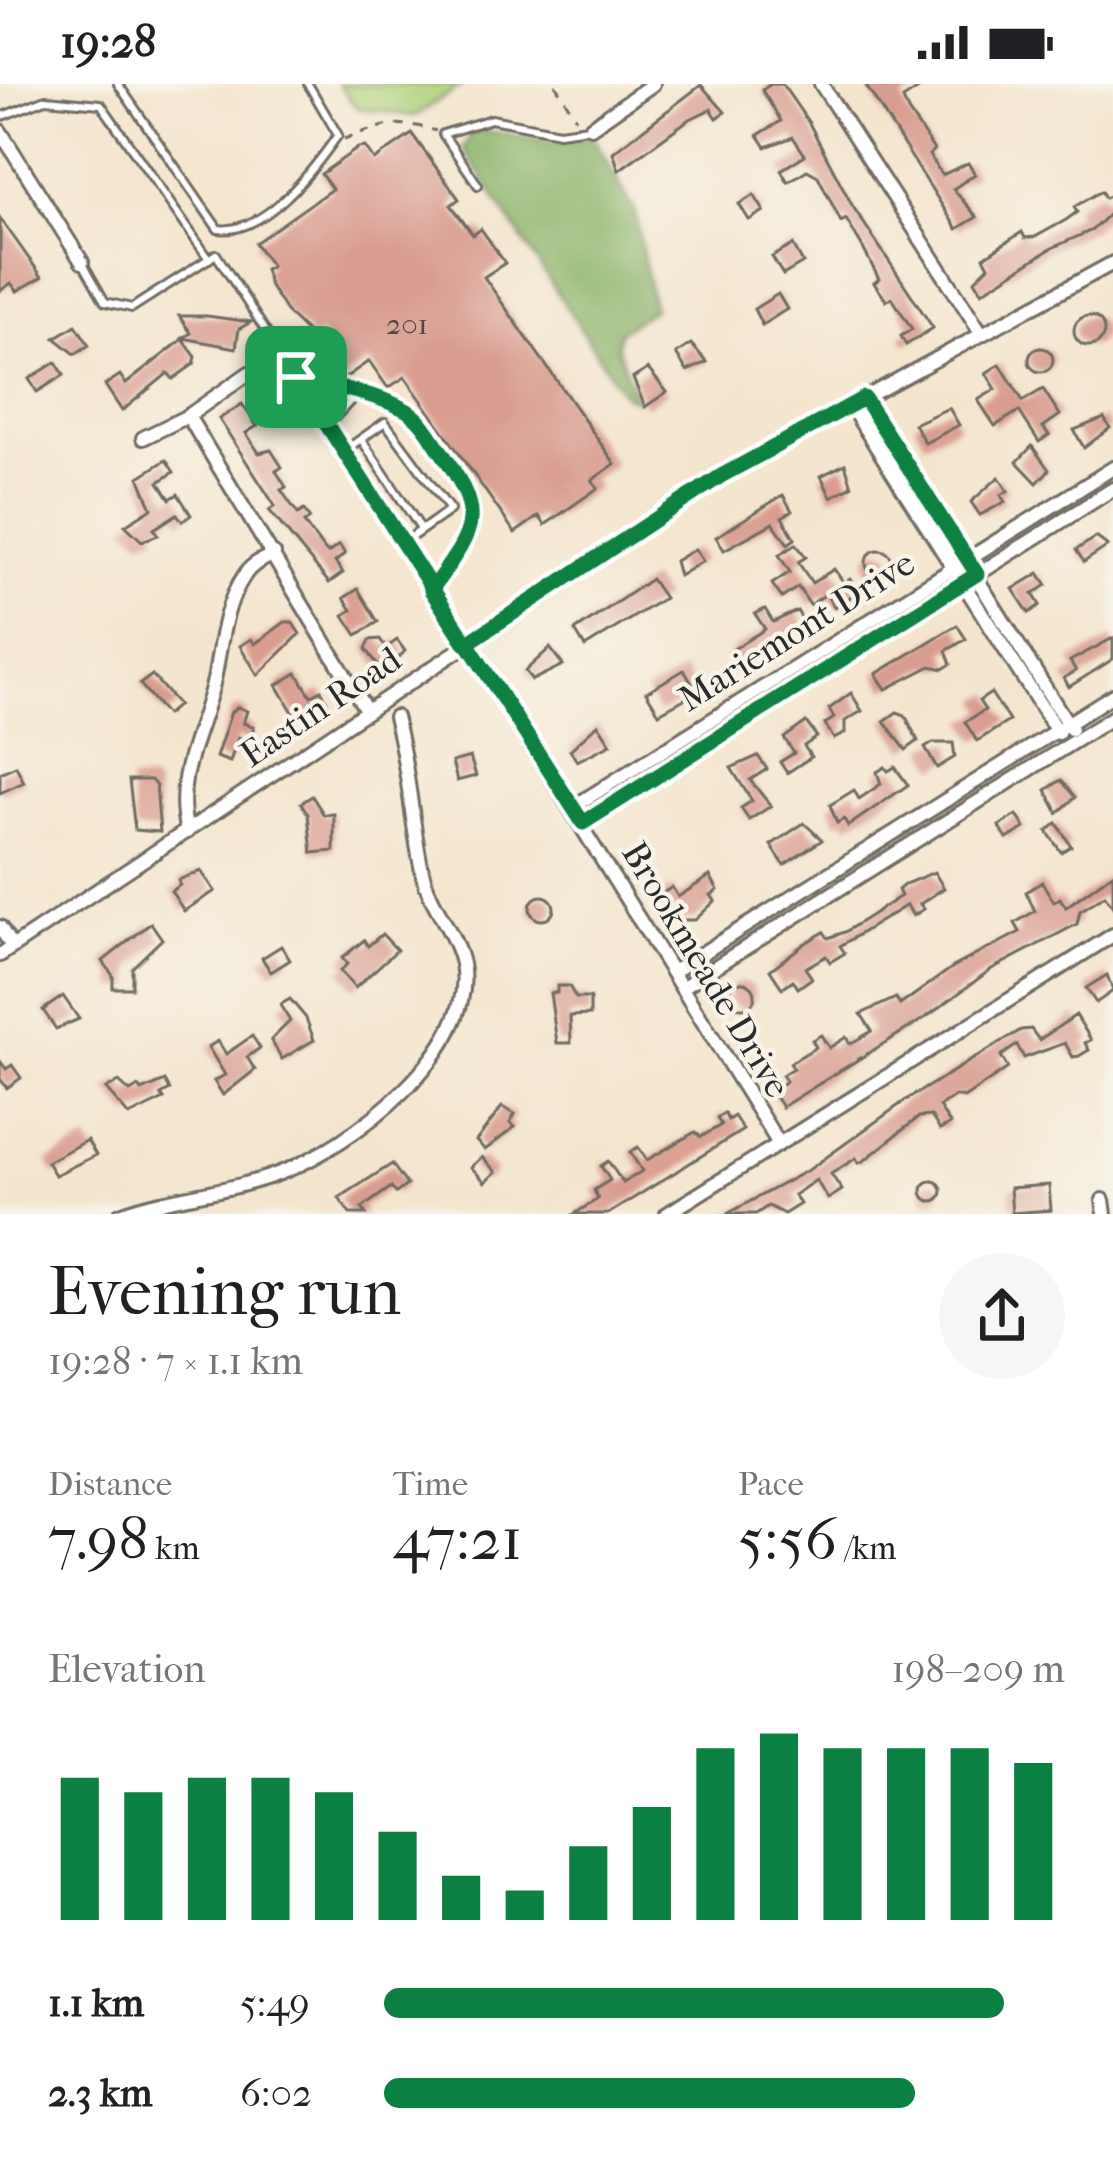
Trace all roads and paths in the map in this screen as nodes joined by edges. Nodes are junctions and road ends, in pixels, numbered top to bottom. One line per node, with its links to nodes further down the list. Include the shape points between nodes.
1 (118, 84): 10 (lane, via 218,229 233,231 301,188)
2 (308, 84): 10 (lane)
3 (554, 84): 7 (path)
4 (653, 84): 7 (street)
5 (821, 84): 15 (street)
6 (0, 117): 12 (lane, via 46,98 101,104)
7 (588, 128): 9 (lane, via 559,132 491,119)
8 (0, 131): 13 (street)
9 (443, 134): 10 (path, via 409,122 366,127 346,141); 11 (lane)
10 (338, 135)
11 (478, 185)
12 (209, 259): 13 (lane, via 132,308 105,302); 17 (lane, via 216,254)
13 (82, 262)
14 (1113, 263): 15 (street, Eastin Road)
15 (982, 334): 19 (street, Eastin Road)
16 (249, 373): 21 (street)
17 (296, 377): 18 (lane); 22 (lane)
18 (356, 394): 22 (lane); 35 (lane, via 418,419 470,494 468,539)
19 (864, 398): 20 (street, Eastin Road); 31 (street)
20 (850, 405): 32 (street); 36 (street, Eastin Road, via 721,476)
21 (188, 416): 23 (street); 30 (street)
22 (326, 427): 25 (lane)
23 (143, 438)
24 (361, 439): 25 (lane); 28 (lane); 28 (lane, via 385,422 450,510)
25 (341, 453): 29 (lane)
26 (1113, 468): 31 (street, Mariemont Drive)
27 (1113, 489): 33 (street, Mariemont Drive)
28 (421, 529): 29 (lane)
29 (400, 544): 35 (lane)
30 (274, 554): 39 (street); 48 (street, via 243,577 219,643 188,758)
31 (967, 558): 32 (street, Mariemont Drive); 33 (street)
32 (951, 568): 34 (street); 38 (street, Mariemont Drive)
33 (977, 574): 34 (street, Mariemont Drive); 43 (street)
34 (962, 584): 42 (street, Mariemont Drive); 44 (street)
35 (431, 590): 36 (lane)
36 (466, 644): 39 (street, Eastin Road); 46 (street, Brookmeade Drive)
37 (1113, 695): 43 (street)
38 (731, 705): 42 (street); 46 (street, Mariemont Drive)
39 (366, 710): 48 (street, Eastin Road)
40 (395, 717): 55 (street, via 423,874 462,964 454,1027 403,1088 318,1156 255,1182)
41 (1113, 717): 45 (street)
42 (741, 722): 47 (street, Mariemont Drive)
43 (1070, 722): 44 (street); 45 (street)
44 (1055, 731): 45 (street); 52 (street)
45 (1072, 742): 53 (street)
46 (573, 807): 47 (street, Brookmeade Drive)
47 (583, 823): 52 (street, Brookmeade Drive)
48 (187, 832): 51 (street, Eastin Road)
49 (0, 927): 51 (street)
50 (1113, 935): 54 (street)
51 (6, 951)
52 (674, 971): 53 (street, Brookmeade Drive)
53 (683, 987): 54 (street, Brookmeade Drive)
54 (779, 1144): 56 (street)
55 (120, 1214)
56 (668, 1214)

